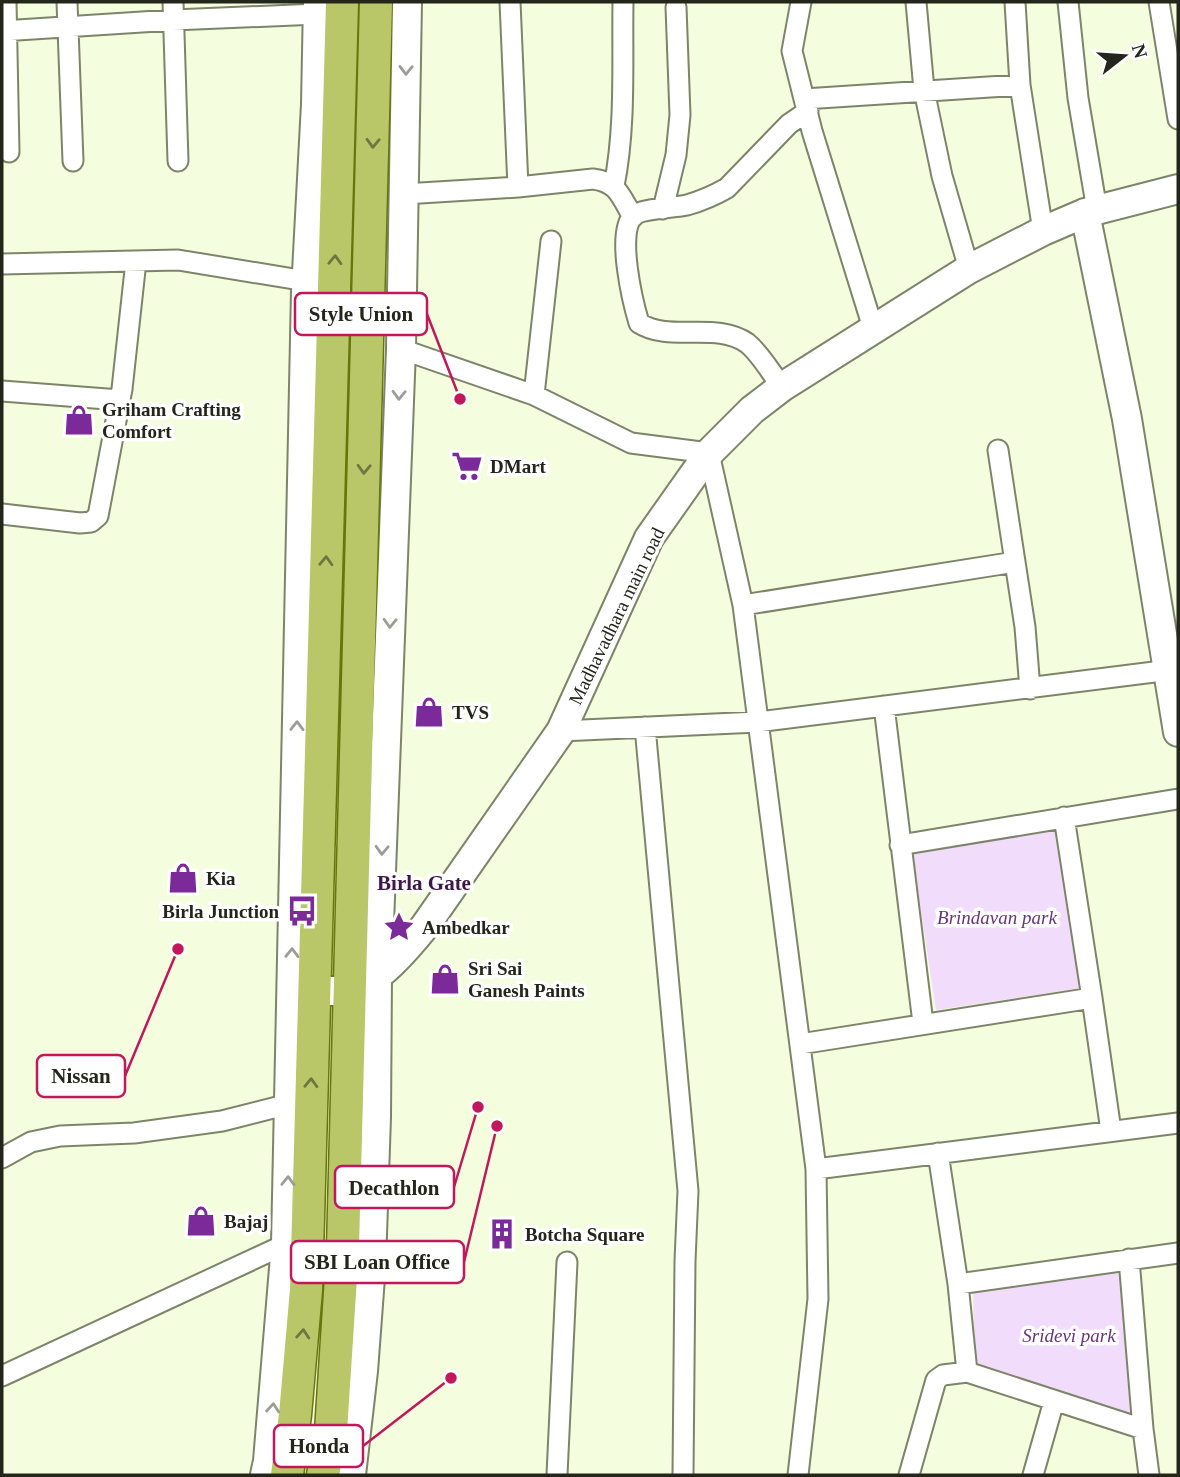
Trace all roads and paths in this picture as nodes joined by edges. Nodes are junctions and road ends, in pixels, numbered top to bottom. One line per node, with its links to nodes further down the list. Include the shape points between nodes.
1 (6, 2): 16 (street)
2 (67, 2): 15 (street)
3 (376, 2): 58 (main road, one-way to 58)
4 (407, 2): 27 (street, one-way to 27)
5 (510, 2): 25 (street)
6 (623, 2): 24 (street)
7 (801, 2): 19 (street, via 792,51)
8 (916, 2): 18 (street)
9 (1014, 2): 17 (street)
10 (1068, 2): 29 (street)
11 (1159, 2): 20 (street)
12 (326, 6): 14 (street); 36 (street); 59 (main road, one-way to 12)
13 (676, 7): 28 (street, via 680,115)
14 (173, 11): 15 (street); 23 (street)
15 (68, 26): 16 (street); 22 (street)
16 (4, 30): 21 (street)
17 (1020, 85): 18 (street); 31 (street)
18 (924, 90): 19 (street); 35 (street, via 942,176)
19 (806, 105): 28 (street, via 727,188); 37 (street)
20 (1178, 119)
21 (9, 152)
22 (73, 160)
23 (178, 160)
24 (614, 186): 25 (street, via 593,179); 30 (street)
25 (518, 187): 27 (street)
26 (1178, 189): 29 (street, Madhavadhara main road)
27 (404, 194): 38 (street)
28 (663, 209): 30 (street)
29 (1091, 212): 31 (street, Madhavadhara main road); 48 (street)
30 (633, 217): 39 (street, via 628,227 626,267 639,323 662,331 735,338 748,344)
31 (1043, 231): 35 (street, Madhavadhara main road)
32 (551, 241): 41 (street)
33 (136, 261): 34 (street); 36 (street, via 178,260); 42 (street)
34 (2, 264)
35 (969, 269): 37 (street, Madhavadhara main road)
36 (306, 281): 59 (street, one-way to 36)
37 (873, 328): 39 (street, Madhavadhara main road)
38 (401, 349): 41 (street); 58 (street, one-way to 58)
39 (782, 387): 44 (street, Madhavadhara main road)
40 (2, 391): 42 (street)
41 (534, 395): 44 (street, via 631,443)
42 (120, 400): 45 (street, via 97,516 91,522)
43 (998, 450): 46 (street)
44 (709, 453): 47 (street); 53 (street, Madhavadhara main road, via 649,538)
45 (2, 514)
46 (1015, 562): 47 (street); 49 (street)
47 (743, 605): 51 (street)
48 (1174, 670): 49 (street); 54 (street)
49 (1030, 689): 50 (street)
50 (884, 706): 51 (street); 57 (street)
51 (758, 722): 52 (street); 62 (street)
52 (645, 727): 53 (street); 83 (street, via 688,1191)
53 (561, 731): 58 (street, Madhavadhara main road, via 425,926 401,954)
54 (1178, 732)
55 (1178, 799): 56 (street)
56 (1064, 817): 57 (street); 60 (street)
57 (900, 845): 61 (street)
58 (364, 983): 59 (street); 80 (main road, via 331,1431); 81 (street, via 376,1117 371,1264)
59 (303, 989): 63 (street); 79 (main road, one-way to 59, via 306,1290)
60 (1092, 998): 61 (street); 65 (street)
61 (923, 1023): 62 (street)
62 (800, 1044): 68 (street)
63 (289, 1104): 67 (street, via 222,1121 134,1133 60,1136); 69 (street, one-way to 63)
64 (1178, 1123): 65 (street)
65 (1111, 1131): 66 (street)
66 (938, 1153): 68 (street); 73 (street)
67 (2, 1158)
68 (816, 1169): 84 (street, via 818,1298)
69 (286, 1244): 75 (street); 78 (street, one-way to 69)
70 (1178, 1253): 71 (street)
71 (1129, 1259): 73 (street); 77 (street)
72 (567, 1262): 82 (street)
73 (958, 1284): 74 (street)
74 (967, 1372): 76 (street); 85 (street, via 936,1380)
75 (2, 1376)
76 (1054, 1401): 77 (street); 86 (street)
77 (1143, 1429): 87 (street)
78 (265, 1475)
79 (287, 1475)
80 (323, 1475)
81 (351, 1475)
82 (556, 1475)
83 (683, 1475)
84 (798, 1475)
85 (909, 1475)
86 (1033, 1475)
87 (1149, 1475)

